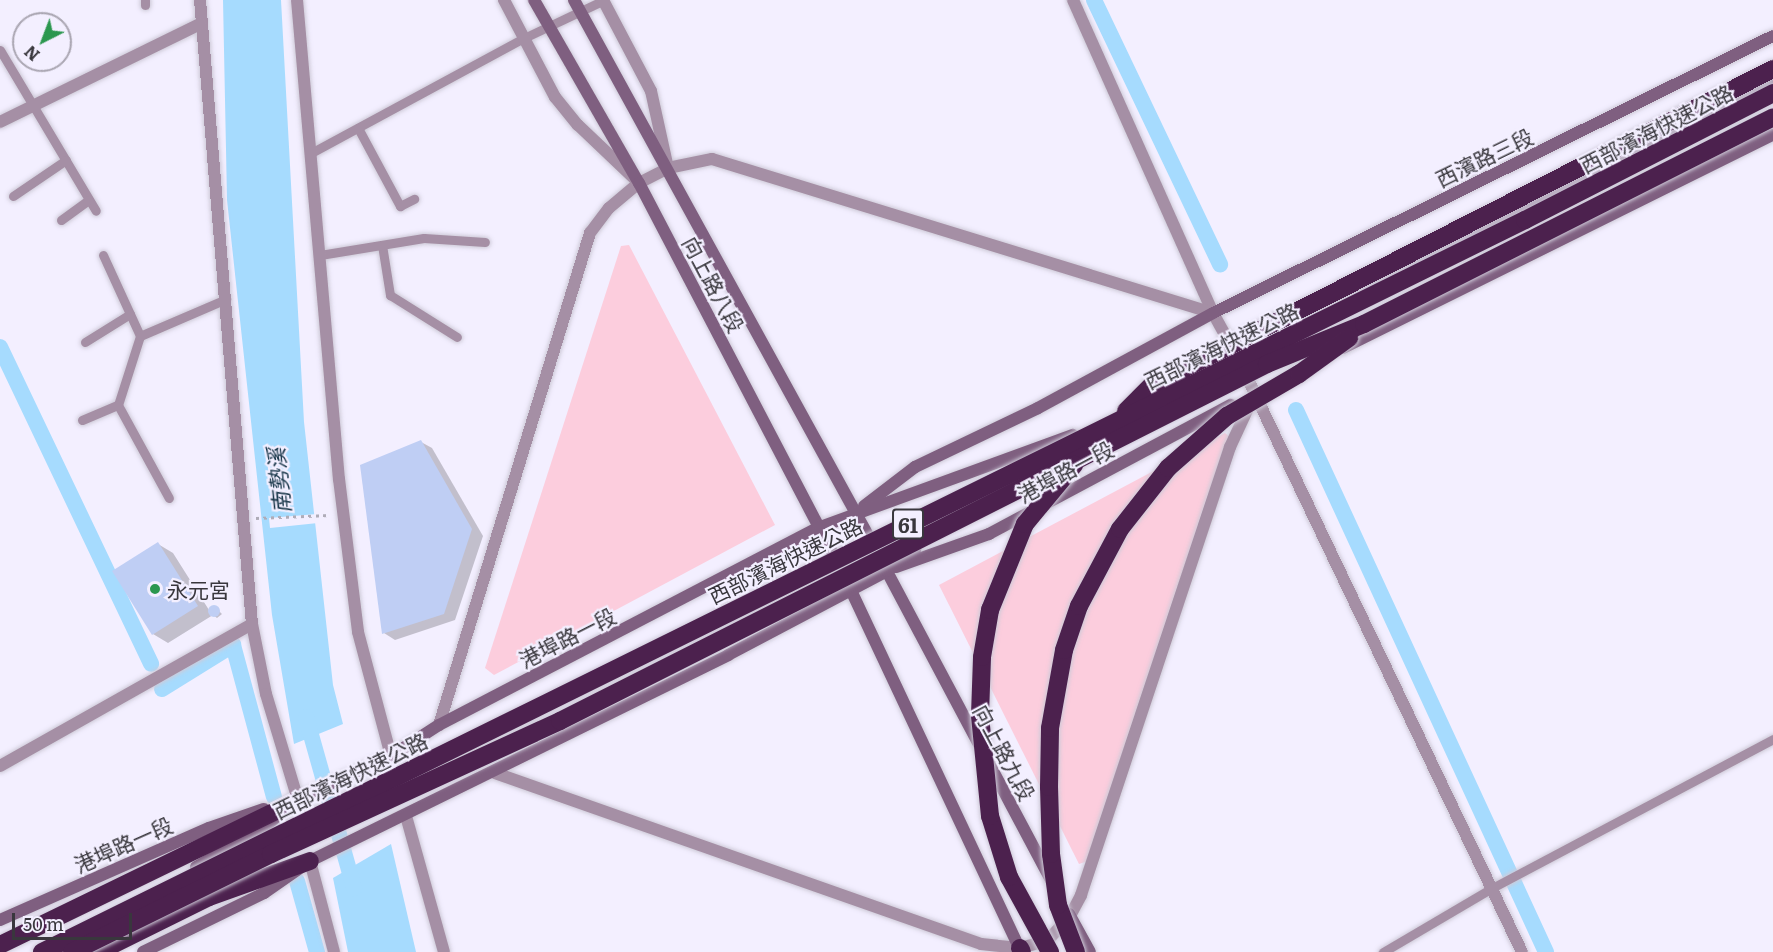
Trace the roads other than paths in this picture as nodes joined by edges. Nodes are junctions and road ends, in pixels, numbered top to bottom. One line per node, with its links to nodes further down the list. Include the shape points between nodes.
1 (200, 0): 9 (street)
2 (297, 0): 22 (street)
3 (504, 0): 12 (street)
4 (534, 0): 10 (street, 向上路八段)
5 (574, 0): 8 (street, 向上路八段)
6 (603, 0): 8 (lane); 24 (street, via 651,91)
7 (1073, 0): 36 (street)
8 (581, 12): 10 (lane); 24 (street, 向上路八段)
9 (200, 24): 17 (street); 35 (street)
10 (549, 28): 12 (lane); 25 (street, 向上路八段)
11 (1773, 36): 36 (street, 西濱路三段)
12 (524, 38): 20 (lane); 25 (street, via 555,97 578,125)
13 (0, 50): 17 (lane)
14 (1773, 69): 74 (highway, bridge, via 1152,385 1025,524 990,610 982,657 980,715 990,816 1010,878)
15 (1773, 81): 42 (street)
16 (1773, 93): 68 (highway, 西部濱海快速公路 / 61, bridge, via 1525,220)
17 (33, 105): 19 (street); 23 (lane)
18 (1773, 117): 38 (highway, 西部濱海快速公路 / 61, bridge)
19 (0, 122)
20 (358, 128): 22 (lane); 27 (lane, via 400,206)
21 (1773, 135): 43 (street)
22 (311, 153): 34 (street)
23 (66, 160): 26 (lane); 28 (lane)
24 (668, 168): 25 (street); 36 (street, via 712,159); 48 (street, 向上路八段)
25 (639, 183): 49 (street, 向上路八段); 53 (street, via 609,207 590,233)
26 (13, 196)
27 (414, 199)
28 (89, 200): 29 (lane); 30 (lane)
29 (96, 211)
30 (61, 220)
31 (485, 242): 32 (lane, via 424,238)
32 (382, 245): 34 (lane); 40 (lane, via 390,295)
33 (103, 255): 37 (lane)
34 (320, 255): 55 (street, via 358,632)
35 (226, 299): 39 (lane); 52 (street)
36 (1213, 313): 42 (street); 48 (street, 港埠路一段, via 1038,408 915,467)
37 (130, 314): 39 (lane); 41 (lane)
38 (1364, 324): 69 (highway, 西部濱海快速公路 / 61, bridge, via 1267,364 560,721 271,854); 75 (highway, bridge, via 1299,374 1227,416 1168,468 1120,529 1079,606 1064,650 1050,728 1049,787 1051,854 1058,905)
39 (140, 336): 44 (lane)
40 (457, 337)
41 (85, 342)
42 (1235, 353): 43 (street); 46 (street, 港埠路一段)
43 (1256, 392): 50 (street, 港埠路一段, via 989,534); 62 (street); 63 (street, via 1230,447 1081,895)
44 (118, 405): 45 (lane); 47 (lane)
45 (82, 420)
46 (1081, 432): 48 (street, 港埠路一段); 50 (street, 港埠路一段, via 977,500)
47 (168, 498)
48 (856, 512): 49 (street, 港埠路一段); 50 (street, 向上路八段)
49 (820, 527): 51 (street, 向上路八段); 53 (street, 港埠路一段)
50 (887, 571): 51 (street, 港埠路一段); 63 (street, 向上路九段)
51 (851, 590): 57 (street, 港埠路一段); 66 (street)
52 (252, 624): 56 (street); 58 (street, via 266,694)
53 (439, 725): 55 (street, 港埠路一段)
54 (1773, 739): 62 (lane)
55 (391, 756): 58 (street, 港埠路一段)
56 (0, 766)
57 (495, 773): 59 (street, 港埠路一段); 61 (street, 港埠路一段, via 452,768 363,789); 66 (street, via 981,944)
58 (298, 800): 61 (street, 港埠路一段, via 258,832); 64 (street, 港埠路一段, via 209,828); 65 (highway)
59 (406, 816): 60 (street, 港埠路一段); 73 (street)
60 (310, 861): 70 (highway, via 209,897); 71 (street, 港埠路一段, via 264,893); 72 (street)
61 (162, 886): 67 (street, 港埠路一段)
62 (1492, 888): 77 (lane); 78 (street)
63 (1070, 916): 66 (street, via 1047,941); 76 (street, 向上路九段)
64 (0, 920)
65 (0, 945)
66 (1022, 951)
67 (31, 952)
68 (42, 952)
69 (72, 952)
70 (98, 952)
71 (143, 952)
72 (334, 952)
73 (444, 952)
74 (1050, 952)
75 (1076, 952)
76 (1090, 952)
77 (1383, 952)
78 (1522, 952)

